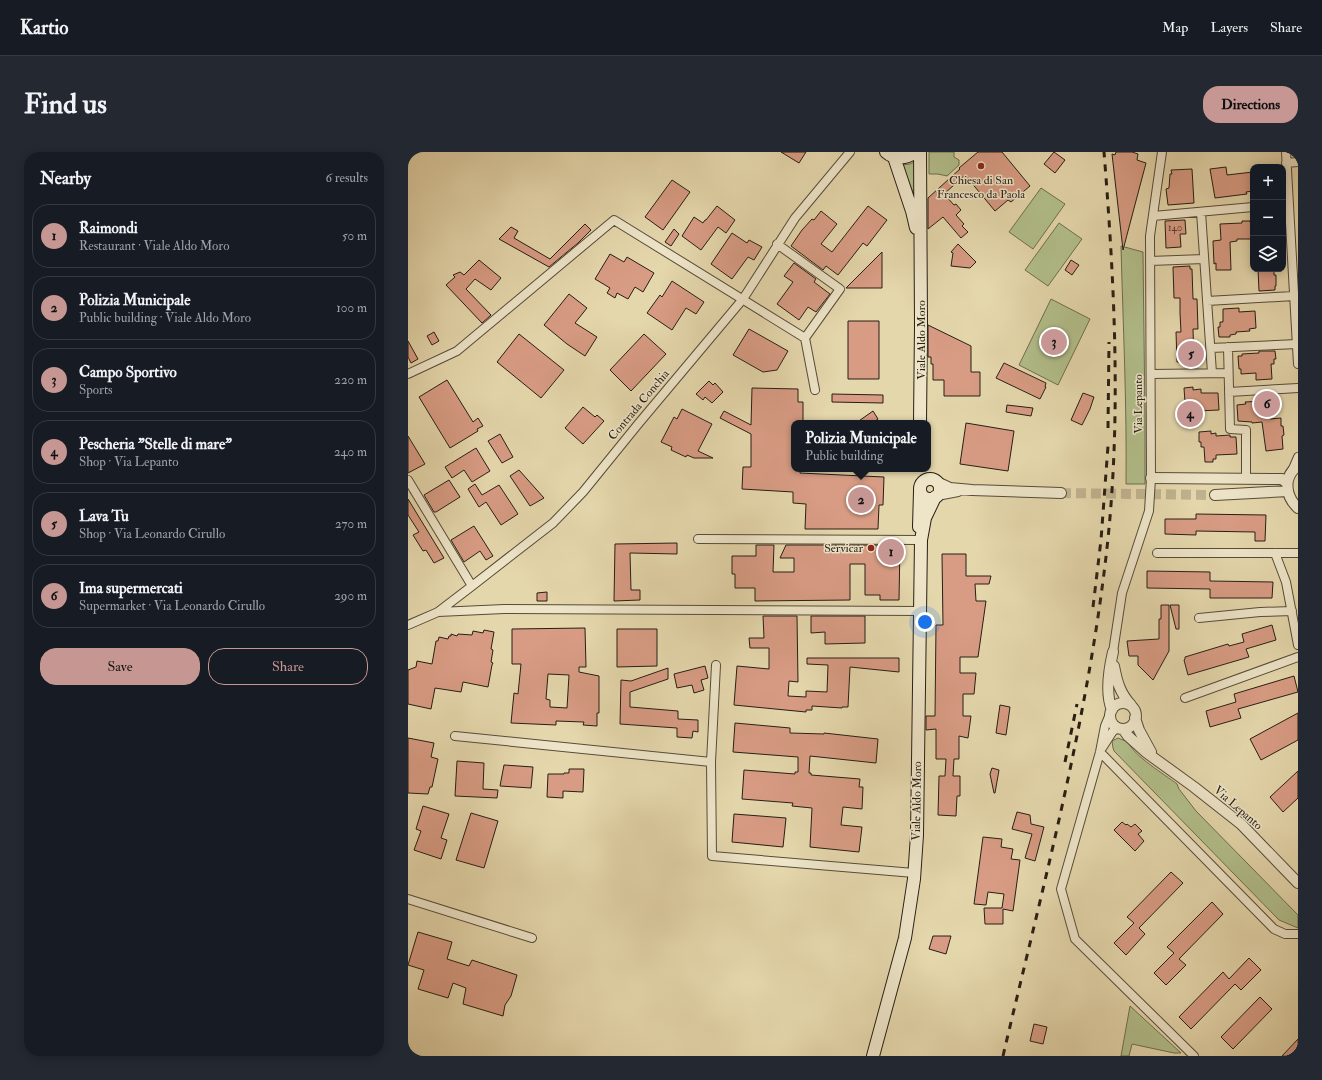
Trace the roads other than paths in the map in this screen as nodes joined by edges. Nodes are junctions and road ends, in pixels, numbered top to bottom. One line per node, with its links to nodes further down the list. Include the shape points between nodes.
1 (857, 152): 6 (street, Contrada Conchia)
2 (915, 152): 7 (main road, via 907,157)
3 (920, 152): 16 (main road, Viale Aldo Moro)
4 (1162, 152): 14 (street, Via Lepanto)
5 (1286, 152): 9 (street)
6 (848, 154): 15 (street, Contrada Conchia, via 795,218)
7 (890, 154): 16 (main road, Viale Aldo Moro, via 912,211)
8 (1298, 162): 9 (street)
9 (1286, 163): 10 (street)
10 (1286, 200)
11 (1286, 204): 19 (street)
12 (1250, 207): 13 (street)
13 (1201, 212): 14 (street); 17 (street)
14 (1153, 216): 18 (street, Via Lepanto)
15 (778, 244): 20 (street, Contrada Conchia); 22 (street, via 840,289)
16 (921, 257): 34 (main road, Viale Aldo Moro)
17 (1204, 259): 18 (street); 21 (street)
18 (1150, 261): 30 (street, Via Lepanto)
19 (1294, 296): 21 (street); 23 (street)
20 (743, 299): 22 (street); 29 (street, via 614,220 457,351); 54 (street, Contrada Conchia, via 583,492 553,523)
21 (1207, 301): 25 (street)
22 (806, 338): 32 (street)
23 (1297, 344): 24 (street); 26 (street)
24 (1228, 347): 25 (street); 28 (street)
25 (1211, 348): 27 (street)
26 (1298, 364)
27 (1212, 373): 28 (street); 30 (street)
28 (1228, 373): 33 (street)
29 (408, 374)
30 (1151, 374): 38 (street, Via Lepanto)
31 (1298, 388): 33 (street)
32 (815, 390)
33 (1229, 392): 39 (street, via 1230,429 1246,430)
34 (920, 420)
35 (1298, 457): 40 (street)
36 (921, 472): 43 (main road, Viale Aldo Moro)
37 (930, 472): 42 (main road)
38 (1151, 478): 39 (street); 61 (street, Via Lepanto, via 1149,511 1122,593)
39 (1246, 478): 40 (street)
40 (1291, 478): 46 (street); 48 (street)
41 (408, 480): 54 (street)
42 (935, 481): 43 (main road, via 925,480); 44 (street, via 950,488); 47 (main road, via 940,487)
43 (920, 488): 47 (main road, via 921,494 926,498); 50 (main road, Viale Aldo Moro)
44 (972, 490): 45 (street); 47 (street)
45 (1061, 493)
46 (1215, 495)
47 (936, 496): 50 (main road, Viale Aldo Moro, via 924,518)
48 (1296, 507)
49 (698, 539): 50 (street)
50 (921, 540): 55 (main road, Viale Aldo Moro)
51 (1157, 553): 52 (street)
52 (1275, 553): 53 (street); 56 (street, via 1286,582)
53 (1298, 553)
54 (472, 586): 57 (street, Contrada Conchia)
55 (920, 611): 57 (street, via 504,609); 73 (main road, Viale Aldo Moro, via 917,835)
56 (1292, 611): 58 (street); 60 (street)
57 (438, 612): 59 (street, Contrada Conchia)
58 (1199, 618)
59 (408, 625)
60 (1298, 645)
61 (1113, 652): 65 (street, via 1117,684 1123,697); 66 (street, via 1108,702)
62 (1298, 657): 64 (street)
63 (716, 665): 72 (street)
64 (1185, 698)
65 (1131, 705): 66 (street, via 1118,704); 67 (street)
66 (1111, 712): 68 (street, via 1112,722); 70 (street, via 1105,726)
67 (1136, 718): 68 (street, via 1130,726); 71 (street, via 1144,740)
68 (1121, 728): 70 (street, via 1113,731); 71 (street, Via Lepanto, via 1137,745)
69 (455, 736): 72 (street)
70 (1100, 752): 76 (street, via 1274,929 1285,934); 78 (street, via 1061,889 1075,939)
71 (1156, 758): 74 (street, Via Lepanto, via 1241,824)
72 (711, 762): 73 (street, via 712,856)
73 (914, 873): 79 (main road, Viale Aldo Moro, via 905,938)
74 (1298, 883)
75 (408, 899): 77 (street)
76 (1298, 934)
77 (532, 938)
78 (1190, 1054)
79 (873, 1056)

